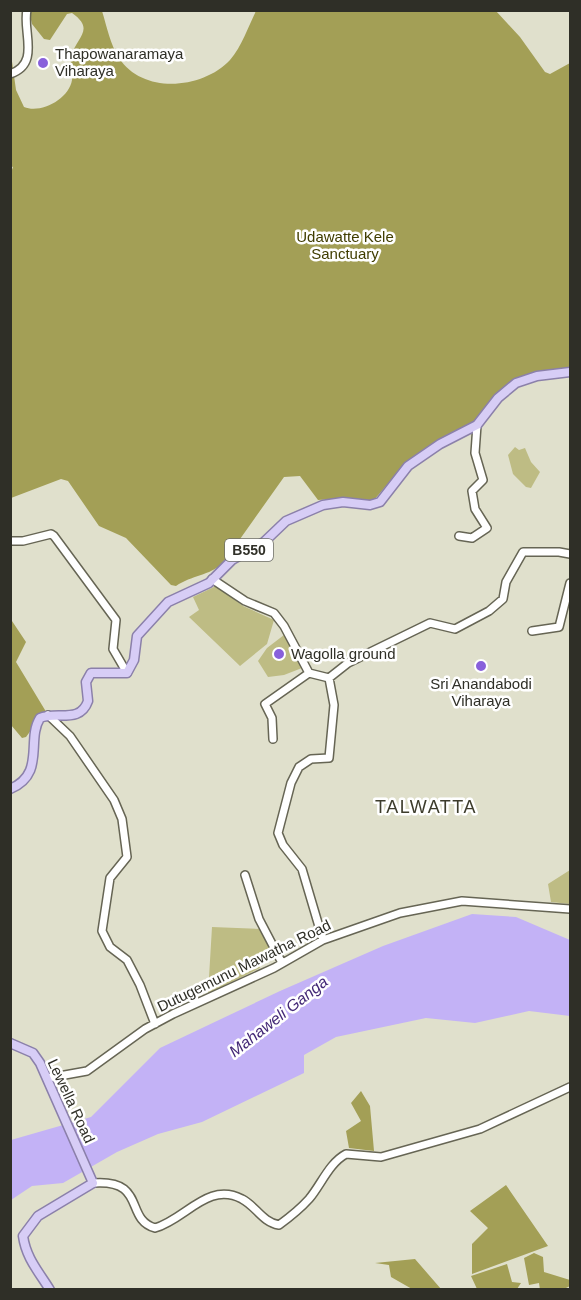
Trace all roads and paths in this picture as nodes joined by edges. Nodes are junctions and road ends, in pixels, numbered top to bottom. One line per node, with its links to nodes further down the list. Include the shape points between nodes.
1 (27, 10): 2 (street, via 29,51 20,69)
2 (10, 74)
3 (570, 372): 4 (main road, B550, via 516,383)
4 (477, 425): 5 (street, via 475,453 483,480 472,491 475,509 487,528 472,538); 8 (main road, B550, via 417,458 380,502 322,505 297,514)
5 (459, 536)
6 (10, 541): 11 (street, via 54,536 116,620 113,649)
7 (570, 554): 13 (street, via 523,552 506,582 503,599 489,611 455,629 430,623 348,663)
8 (212, 579): 11 (main road, B550, via 168,602 137,636 134,660); 12 (street, via 245,601 274,613)
9 (570, 583): 10 (street, via 559,627)
10 (532, 631)
11 (127, 673): 14 (main road, via 91,673 86,682 85,708 72,716)
12 (309, 673): 13 (street); 15 (street, via 265,704 272,718)
13 (330, 678): 19 (street, via 334,705 329,758 311,759 299,766 278,833 302,869)
14 (48, 715): 16 (main road, via 38,721 31,769 19,786); 21 (street, via 70,736 114,800 122,819 127,857 110,878 102,931 110,947 127,960)
15 (273, 739)
16 (10, 789)
17 (245, 875): 20 (street, via 259,919)
18 (570, 909): 19 (street, Dutugemunu Mawatha Road, via 462,901 400,913)
19 (323, 940): 20 (street, Dutugemunu Mawatha Road)
20 (282, 963): 21 (street, Dutugemunu Mawatha Road)
21 (155, 1024): 23 (street, Dutugemunu Mawatha Road, via 87,1071)
22 (10, 1043): 23 (main road, Lewella Road, via 33,1053)
23 (48, 1078): 25 (main road, Lewella Road)
24 (570, 1087): 25 (street, via 480,1129 381,1157 346,1154 309,1199 279,1225 263,1218 239,1197 217,1193 171,1223 155,1228 142,1221 126,1189)
25 (92, 1180): 26 (main road, via 38,1216 23,1236 29,1257)
26 (50, 1290)

